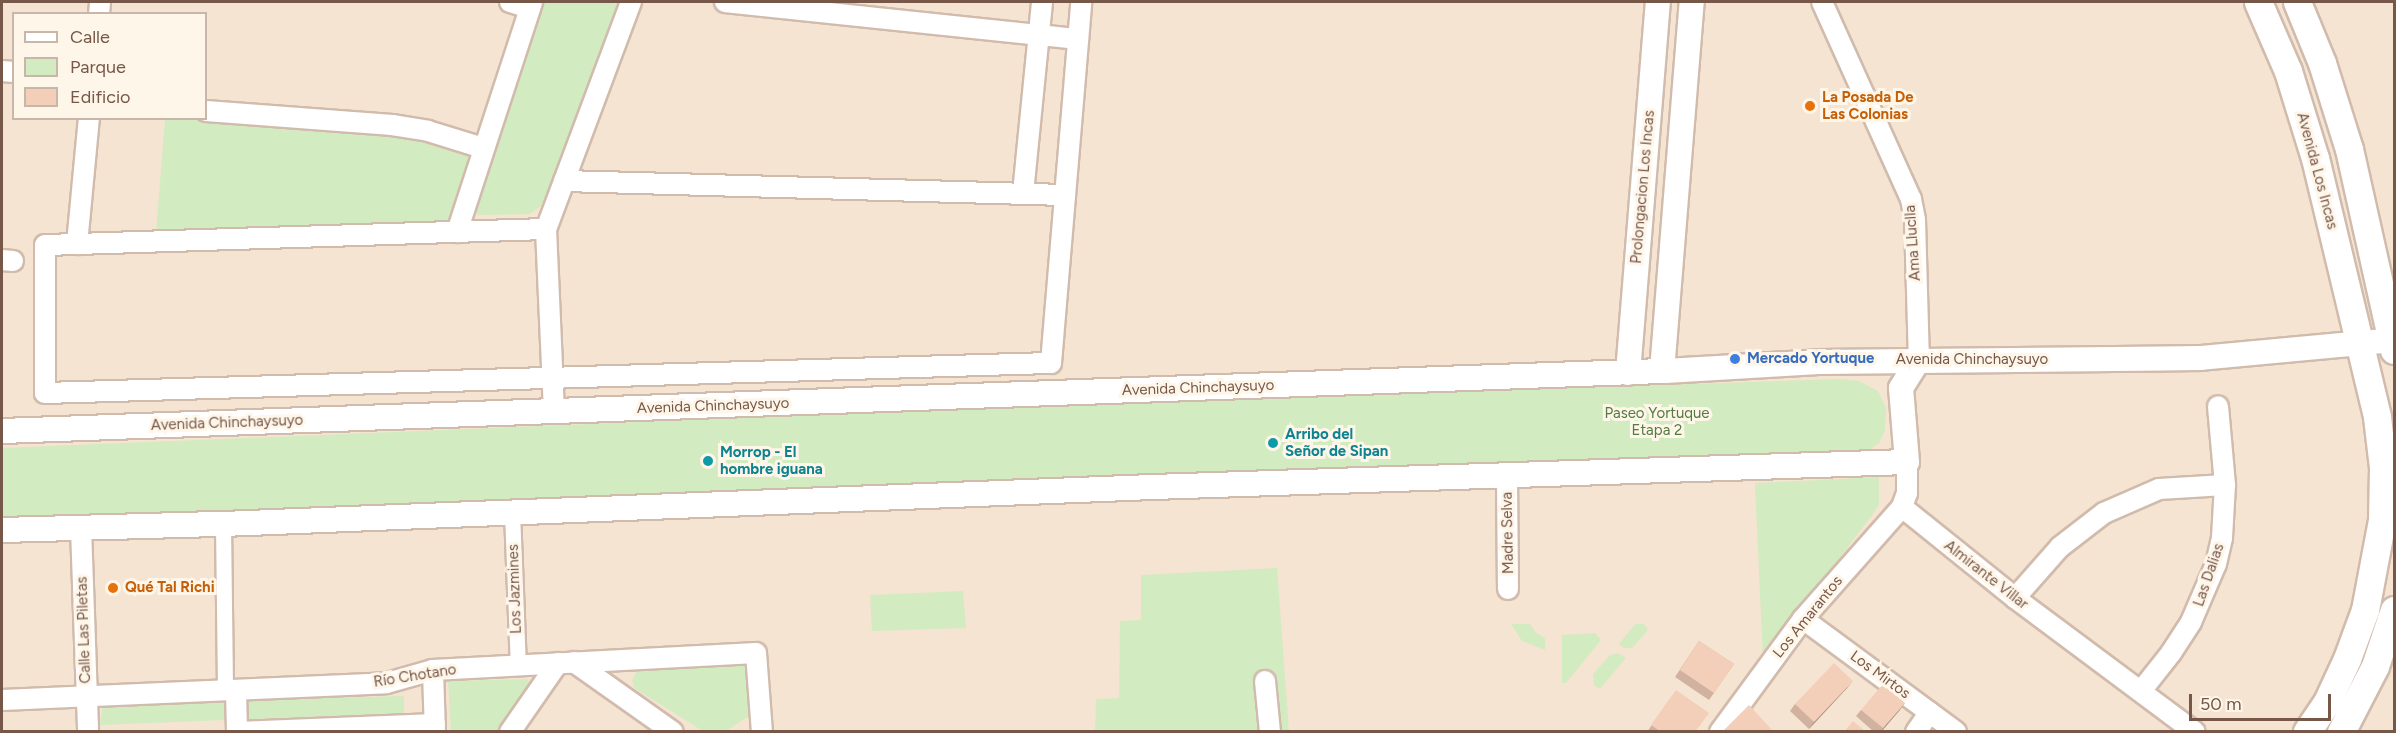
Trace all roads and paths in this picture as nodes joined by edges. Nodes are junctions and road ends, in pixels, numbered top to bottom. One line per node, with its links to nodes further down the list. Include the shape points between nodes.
1 (510, 2): 11 (street)
2 (631, 2): 17 (street)
3 (725, 2): 12 (street)
4 (1042, 2): 12 (street)
5 (1082, 2): 13 (street)
6 (1658, 2): 27 (street, Prolongacion Los Incas)
7 (1692, 2): 26 (street)
8 (1822, 2): 25 (street, Ama Lluclla, via 1911,199 1915,220)
9 (2258, 2): 24 (main road, Avenida Los Incas, via 2288,71 2315,158)
10 (2297, 2): 23 (main road, via 2322,63 2349,148)
11 (531, 5): 16 (street)
12 (1038, 35): 13 (street); 18 (street)
13 (1078, 39): 19 (street)
14 (207, 111): 16 (street, via 393,125)
15 (89, 120): 22 (street)
16 (483, 148): 21 (street)
17 (564, 181): 18 (street); 20 (street)
18 (1023, 193): 19 (street)
19 (1065, 195): 28 (street, via 1051,363)
20 (546, 229): 21 (street); 28 (street)
21 (457, 232): 22 (street)
22 (77, 244): 28 (street, via 45,245 45,393)
23 (2394, 343): 24 (street, Avenida Chinchaysuyo)
24 (2361, 345): 25 (street, Avenida Chinchaysuyo, via 2200,358); 64 (main road, Avenida Los Incas, via 2377,417 2383,467 2382,520 2375,569 2361,620 2327,702)
25 (1918, 359): 26 (street, Avenida Chinchaysuyo); 32 (street, via 1901,388)
26 (1662, 371): 27 (street, Avenida Chinchaysuyo)
27 (1628, 373): 30 (street, Avenida Chinchaysuyo)
28 (553, 377): 30 (street)
29 (2218, 406): 34 (street, Las Dalias)
30 (554, 411): 31 (street, Avenida Chinchaysuyo)
31 (2, 431)
32 (1907, 462): 33 (street); 35 (street, via 1907,493)
33 (1507, 477): 36 (street); 40 (street, Madre Selva)
34 (2225, 485): 41 (street, via 2159,489 2104,513 2060,546); 49 (street, Las Dalias, via 2222,538 2205,593 2171,653)
35 (1902, 507): 41 (street, Almirante Villar); 43 (street, Los Amarantos)
36 (512, 512): 37 (street); 45 (street, Los Jazmines)
37 (223, 524): 38 (street); 48 (street)
38 (81, 528): 39 (street); 50 (street, Calle Las Piletas)
39 (2, 530)
40 (1508, 589)
41 (2015, 598): 49 (street, Almirante Villar)
42 (2394, 610): 65 (main road, via 2375,666)
43 (1803, 619): 52 (street, Los Mirtos); 60 (street, Los Amarantos)
44 (566, 663): 45 (street, Río Chotano); 56 (street); 57 (street); 58 (street, Río Chotano, via 756,653)
45 (518, 665): 46 (street, Río Chotano)
46 (433, 670): 48 (street, Río Chotano, via 387,683); 53 (street)
47 (1265, 681): 59 (street)
48 (230, 691): 50 (street, Río Chotano); 55 (street)
49 (2141, 691): 63 (street, Almirante Villar)
50 (87, 698): 51 (street, Río Chotano); 54 (street, Calle Las Piletas)
51 (2, 700)
52 (1930, 712): 61 (street); 62 (street, Los Mirtos)
53 (435, 728): 55 (street)
54 (88, 732)
55 (238, 732)
56 (510, 732)
57 (673, 732)
58 (762, 732)
59 (1270, 732)
60 (1720, 732)
61 (1916, 732)
62 (1956, 732)
63 (2195, 732)
64 (2307, 732)
65 (2341, 732)

